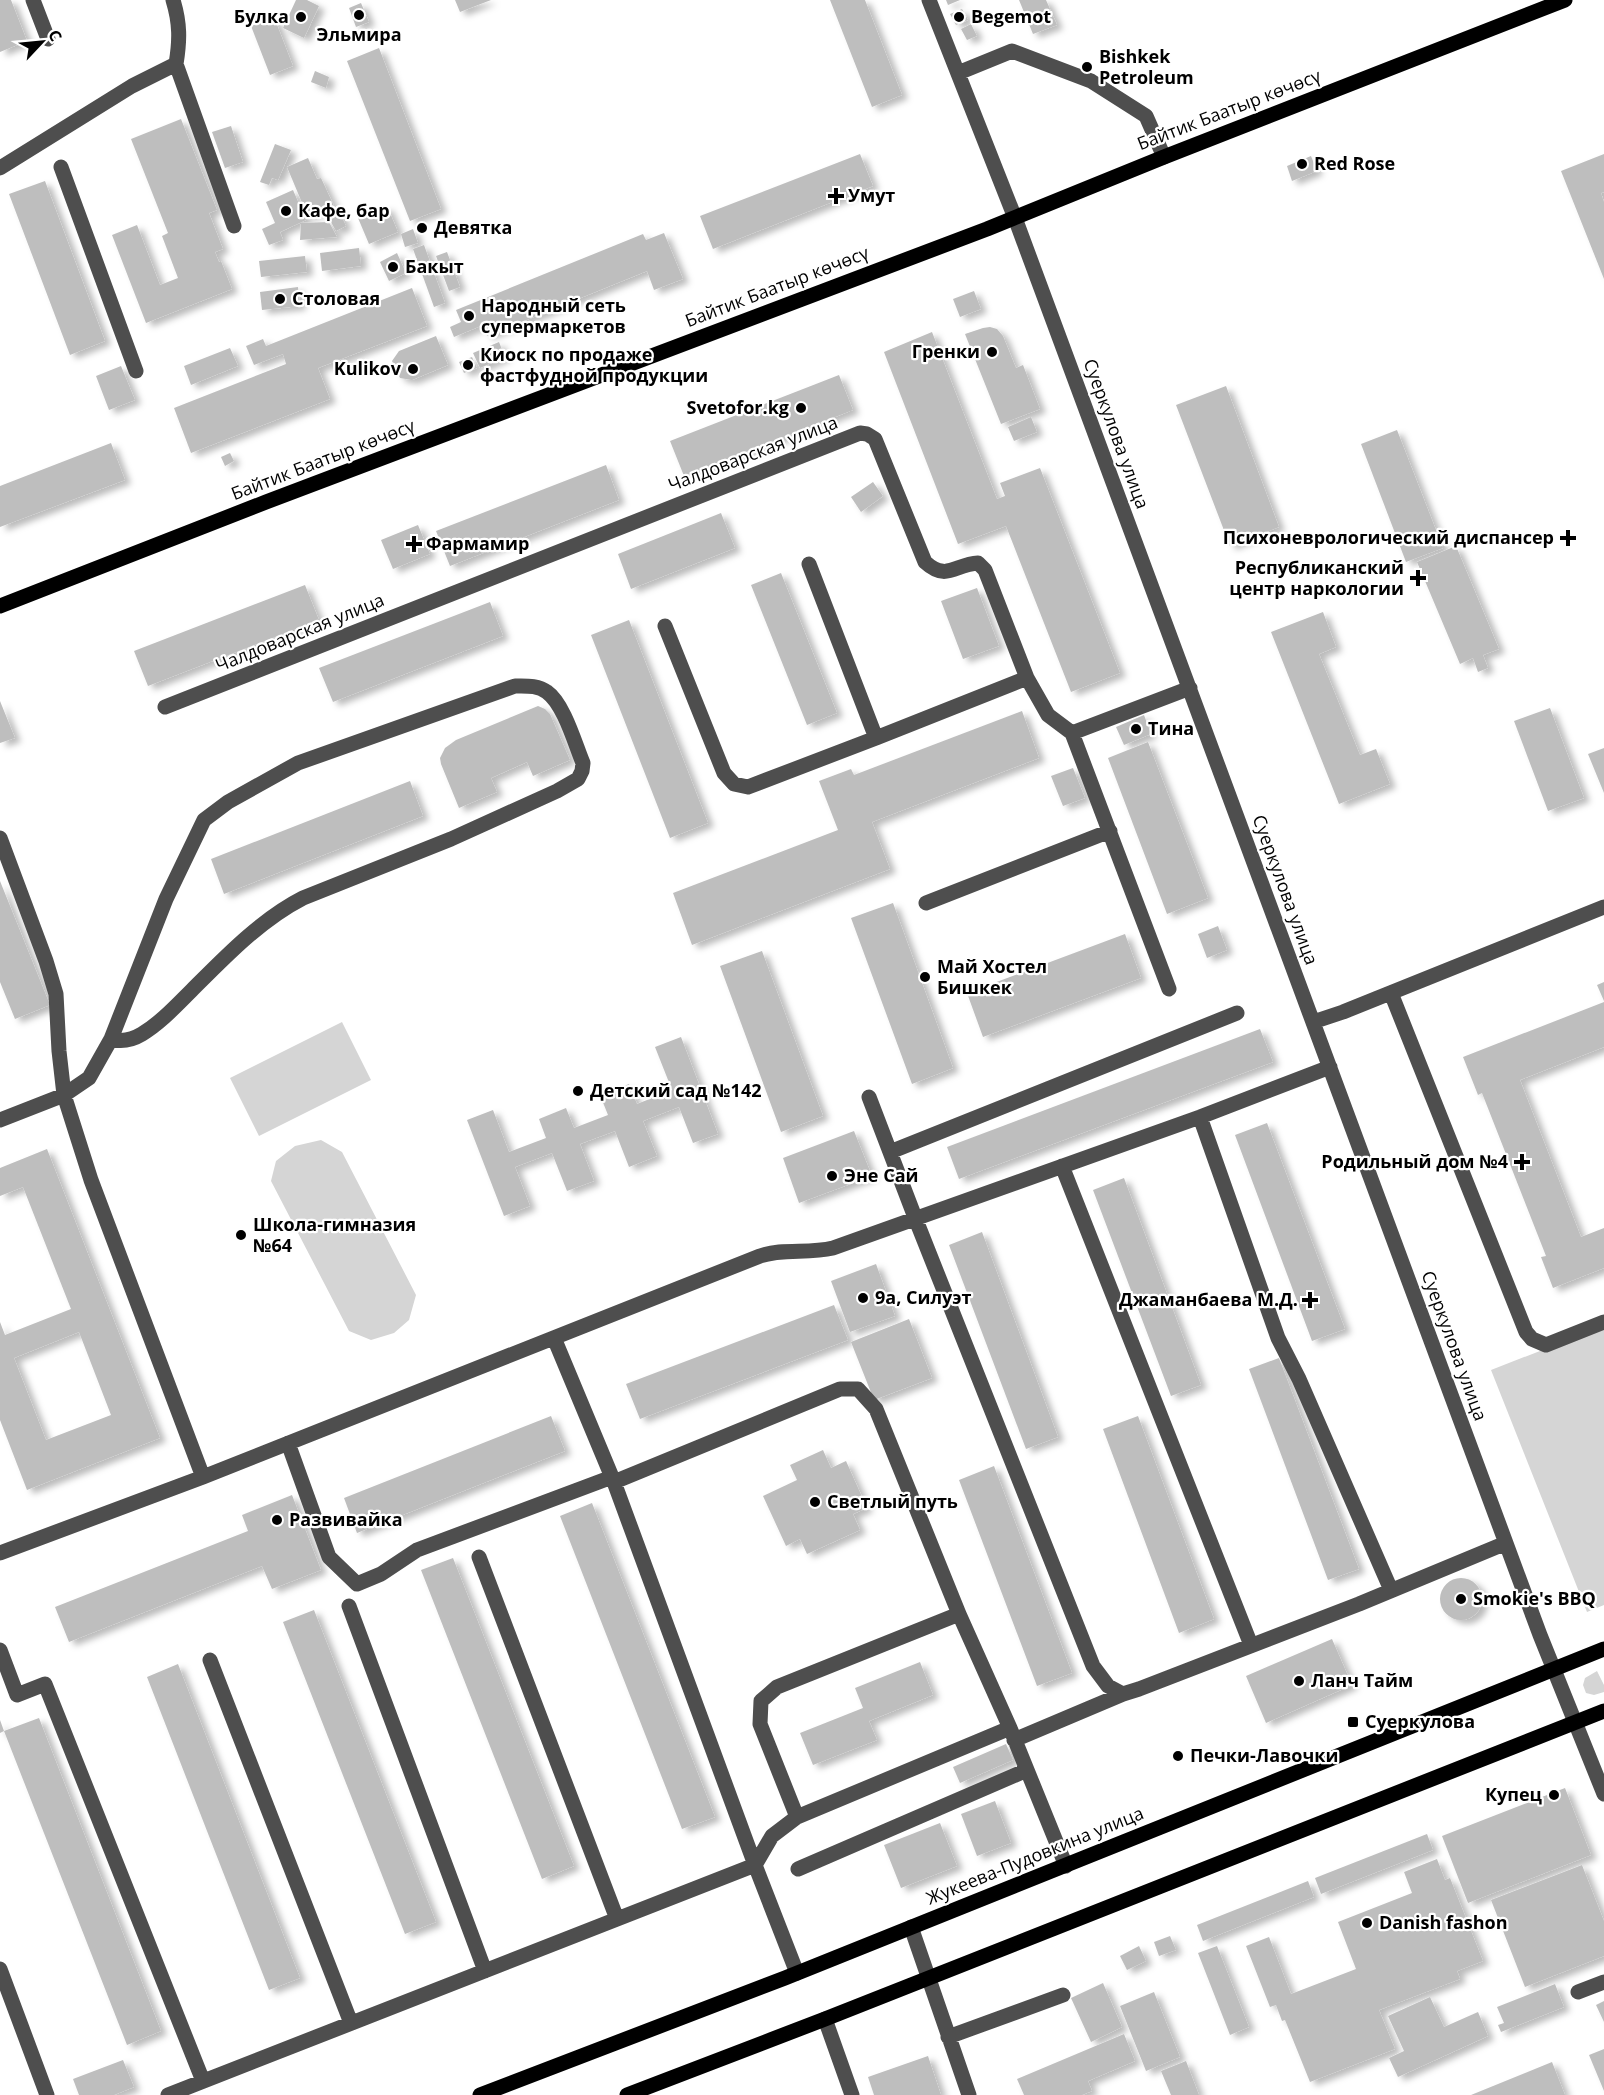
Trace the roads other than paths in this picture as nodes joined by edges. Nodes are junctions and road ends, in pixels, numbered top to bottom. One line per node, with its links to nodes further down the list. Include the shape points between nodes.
1 (33, 0): 5 (street)
2 (173, 0): 6 (street, via 180,40)
3 (928, 0): 7 (street, Суеркулова улица)
4 (1566, 0): 8 (main road, Байтик Баатыр көчөсү)
5 (48, 39)
6 (176, 64): 10 (street, via 132,86); 12 (street)
7 (958, 73): 8 (street, via 1012,51 1091,81 1146,116); 11 (street, Суеркулова улица)
8 (1164, 157): 11 (main road, Байтик Баатыр көчөсү)
9 (61, 167): 13 (street)
10 (0, 168)
11 (1015, 218): 15 (main road, Байтик Баатыр көчөсү); 18 (street, Суеркулова улица)
12 (234, 226)
13 (136, 371)
14 (809, 564): 21 (street)
15 (0, 606)
16 (665, 626): 21 (street, via 724,773 734,784 748,786)
17 (1027, 678): 19 (street, Чалдоварская улица, via 985,570 978,563 969,563 949,572 935,571 925,562 875,439 860,433); 20 (street, Чалдоварская улица, via 1048,715); 21 (street)
18 (1190, 688): 20 (street); 29 (street, Суеркулова улица)
19 (165, 707)
20 (1072, 733): 22 (street)
21 (876, 738)
22 (1110, 831): 24 (street); 26 (street)
23 (0, 838): 32 (street, via 56,994)
24 (926, 903)
25 (1604, 907): 27 (street)
26 (1169, 989)
27 (1391, 993): 29 (street); 39 (street, via 1526,1332 1546,1344)
28 (1237, 1013): 36 (street)
29 (1313, 1022): 31 (street, Суеркулова улица)
30 (111, 1039): 30 (street, via 166,899 204,820 228,802 298,764 515,686 549,692 583,763 578,779 451,839 280,910 159,1022 134,1038); 32 (street, via 89,1078)
31 (1330, 1067): 34 (street); 44 (street, Суеркулова улица)
32 (64, 1095): 35 (street); 42 (street, via 91,1180)
33 (869, 1097): 36 (street)
34 (1200, 1117): 37 (street); 47 (street, via 1278,1338)
35 (0, 1120)
36 (890, 1152): 38 (street)
37 (1062, 1166): 38 (street); 50 (street)
38 (916, 1220): 40 (street, via 818,1251 774,1251); 55 (street, via 1093,1666 1108,1686)
39 (1604, 1322)
40 (554, 1338): 41 (street); 43 (street)
41 (288, 1443): 42 (street); 43 (street, via 329,1557 357,1584 381,1574 417,1550)
42 (203, 1477): 45 (street)
43 (613, 1480): 49 (street, via 840,1389 858,1389 876,1409); 62 (street)
44 (1506, 1543): 47 (street); 54 (street, Суеркулова улица)
45 (0, 1553)
46 (479, 1557): 65 (street)
47 (1391, 1590): 50 (street)
48 (349, 1606): 68 (street)
49 (959, 1614): 58 (street); 61 (street, via 777,1687 761,1701 760,1724)
50 (1251, 1645): 55 (street)
51 (1604, 1649): 54 (main road, Жукеева-Пудовкина улица)
52 (0, 1650): 77 (street, via 17,1695 45,1684)
53 (210, 1660): 75 (street)
54 (1553, 1668): 57 (street, Суеркулова улица); 63 (main road, Жукеева-Пудовкина улица)
55 (1123, 1694): 58 (street)
56 (1604, 1711): 57 (main road)
57 (1575, 1723): 60 (street, Суеркулова улица); 70 (main road)
58 (1012, 1734): 59 (street); 61 (street)
59 (1027, 1770): 63 (street); 64 (street)
60 (1604, 1794)
61 (797, 1817): 62 (street, via 772,1836)
62 (755, 1865): 65 (street); 69 (street)
63 (1066, 1866): 66 (main road, Жукеева-Пудовкина улица)
64 (798, 1869)
65 (616, 1919): 68 (street)
66 (910, 1927): 69 (main road, Жукеева-Пудовкина улица); 70 (street)
67 (0, 1969): 78 (street)
68 (485, 1971): 75 (street)
69 (797, 1973): 80 (main road, Жукеева-Пудовкина улица)
70 (928, 1978): 74 (main road); 76 (street)
71 (1604, 1982): 72 (street)
72 (1578, 1992)
73 (1063, 1995): 76 (street)
74 (825, 2019): 81 (main road); 82 (street)
75 (351, 2023): 77 (street)
76 (948, 2037): 83 (street)
77 (203, 2081): 79 (street)
78 (47, 2095)
79 (168, 2095)
80 (480, 2095)
81 (627, 2095)
82 (852, 2095)
83 (969, 2095)

